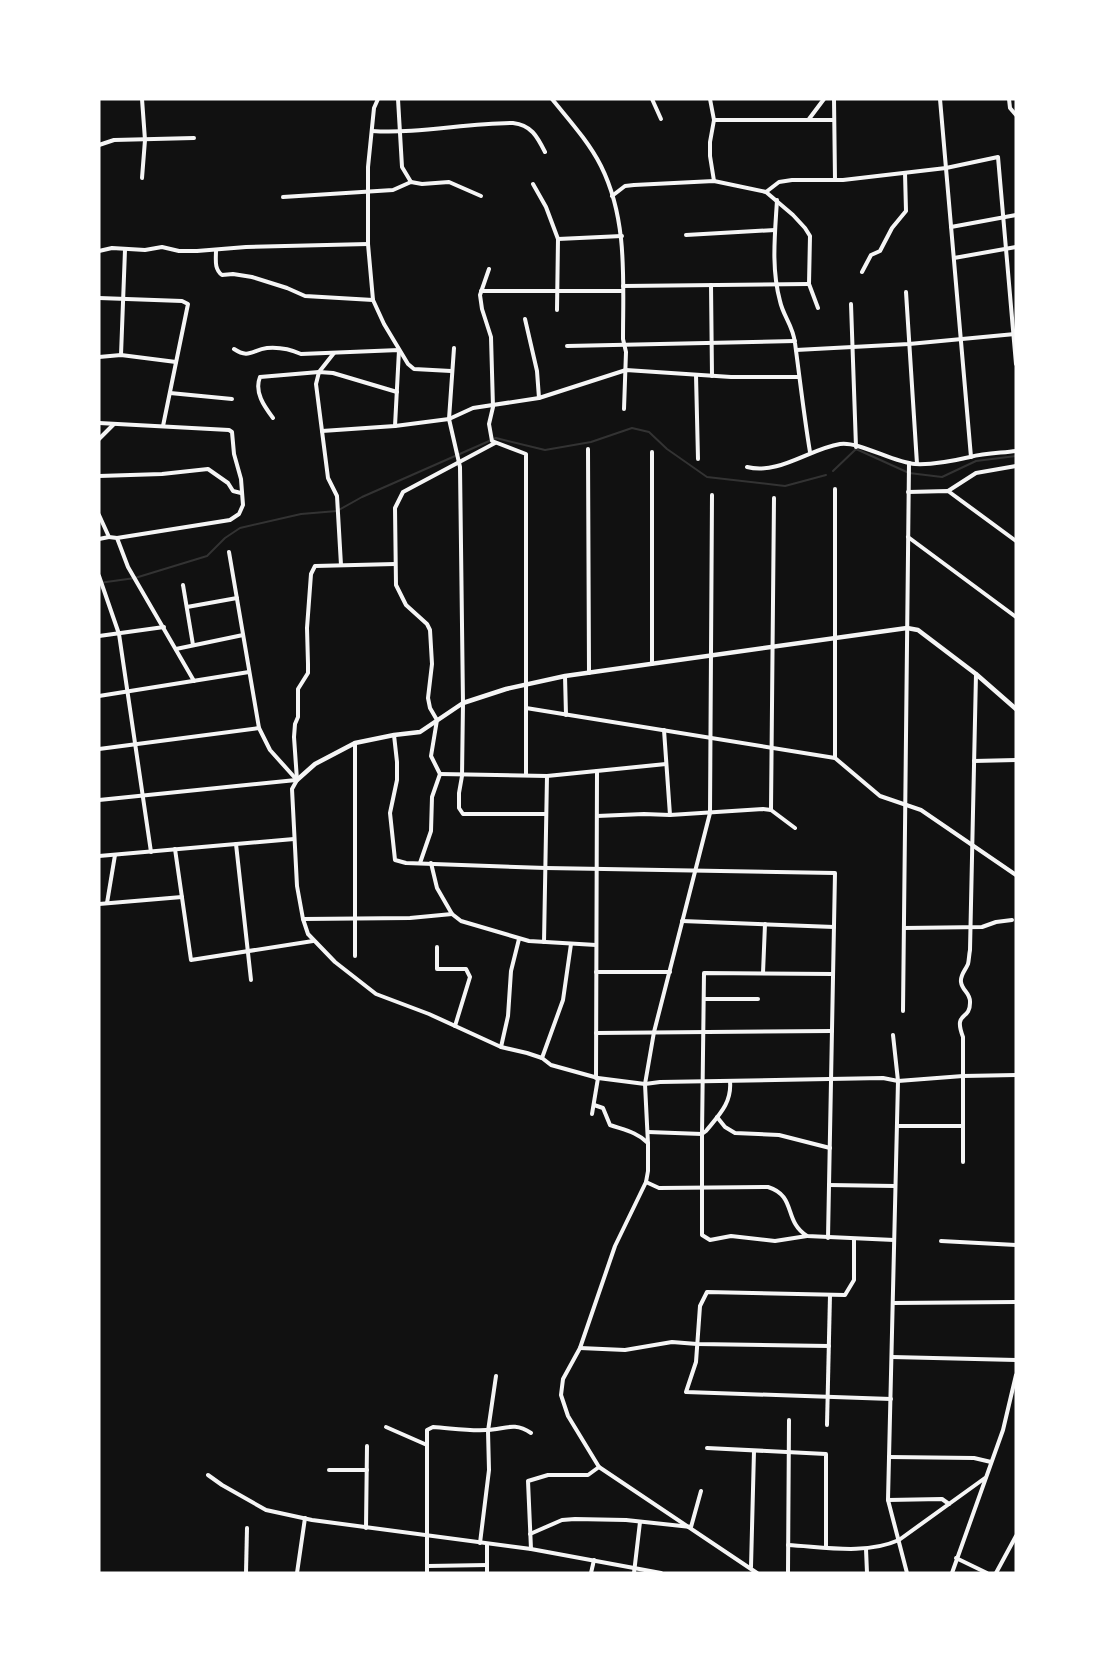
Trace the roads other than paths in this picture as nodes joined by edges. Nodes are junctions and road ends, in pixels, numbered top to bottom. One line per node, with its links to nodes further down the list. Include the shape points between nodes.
1 (142, 99): 19 (street)
2 (378, 99): 16 (street)
3 (398, 99): 17 (street)
4 (552, 99): 32 (street, via 601,166)
5 (652, 99): 12 (street)
6 (710, 99): 13 (street)
7 (824, 99): 14 (street)
8 (834, 99): 15 (street)
9 (940, 99): 22 (street)
10 (1009, 99): 11 (street)
11 (1016, 115)
12 (661, 119)
13 (714, 120): 14 (street); 26 (street, via 710,156)
14 (809, 120): 15 (street)
15 (834, 120): 25 (street)
16 (372, 131): 17 (street); 29 (street)
17 (400, 132): 21 (street, via 524,124 532,129); 27 (street, via 402,166)
18 (194, 138): 19 (street)
19 (145, 140): 20 (street, via 114,140); 24 (street)
20 (99, 145)
21 (546, 152)
22 (946, 168): 23 (street); 36 (street, via 998,157); 37 (street)
23 (905, 173): 25 (street); 50 (street, via 906,211)
24 (142, 177)
25 (835, 180): 30 (street, via 779,182)
26 (714, 181): 30 (street); 32 (street, via 625,186)
27 (411, 182): 29 (street, via 393,190); 31 (street, via 449,182)
28 (533, 184): 41 (street)
29 (368, 192): 33 (street); 42 (street)
30 (766, 192): 34 (street)
31 (481, 196)
32 (612, 196): 40 (street)
33 (283, 197)
34 (777, 200): 38 (street); 52 (street, via 810,236)
35 (1016, 215): 36 (street)
36 (1003, 218): 37 (street); 44 (street)
37 (951, 227): 48 (street)
38 (775, 230): 39 (street); 51 (street)
39 (686, 235)
40 (622, 236): 41 (street); 54 (street)
41 (558, 238): 56 (street)
42 (368, 244): 46 (street); 60 (street)
43 (1016, 247): 44 (street)
44 (1006, 249): 48 (street); 65 (street)
45 (125, 250): 46 (street); 47 (street); 59 (street)
46 (216, 250): 60 (street, via 216,265 222,275 252,277 305,297)
47 (99, 251)
48 (954, 258): 66 (street)
49 (489, 269): 55 (street)
50 (862, 272)
51 (777, 284): 52 (street); 53 (street); 67 (street, via 783,313)
52 (809, 284): 62 (street)
53 (711, 285): 54 (street); 68 (street)
54 (623, 288): 56 (street); 70 (street)
55 (481, 291): 56 (street); 92 (street, via 491,336)
56 (557, 291): 63 (street)
57 (906, 292): 69 (street)
58 (99, 298): 59 (street)
59 (123, 300): 78 (street); 80 (street, via 188,304)
60 (373, 300): 75 (street)
61 (850, 304): 72 (street)
62 (818, 309)
63 (557, 310)
64 (525, 319): 90 (street)
65 (1015, 334): 66 (street); 81 (street)
66 (961, 339): 69 (street); 108 (street)
67 (795, 341): 68 (street); 76 (street)
68 (712, 343): 70 (street); 86 (street)
69 (909, 344): 72 (street); 112 (street)
70 (624, 345): 71 (street); 82 (street)
71 (567, 346)
72 (852, 347): 76 (street); 103 (street)
73 (454, 348): 83 (street)
74 (234, 349): 77 (street, via 241,354 265,348 290,349 301,354)
75 (399, 350): 77 (street); 83 (street, via 414,369); 88 (street)
76 (796, 350): 87 (street)
77 (334, 353): 84 (street)
78 (121, 355): 79 (street); 80 (street)
79 (99, 357)
80 (176, 362): 89 (street)
81 (1016, 364)
82 (626, 370): 85 (street); 90 (street); 93 (street)
83 (451, 371): 95 (street)
84 (319, 372): 88 (street); 94 (street, via 260,377 259,393); 100 (street, via 316,384)
85 (696, 375): 86 (street); 109 (street)
86 (712, 376): 87 (street)
87 (798, 377): 107 (street)
88 (397, 392): 99 (street)
89 (170, 393): 91 (street); 98 (street)
90 (539, 398): 92 (street)
91 (232, 399)
92 (493, 407): 95 (street, via 467,410); 102 (street, via 489,424 492,441)
93 (624, 409)
94 (273, 418)
95 (449, 419): 99 (street); 110 (street)
96 (99, 423): 97 (street)
97 (114, 424): 98 (street); 101 (street)
98 (163, 426): 119 (street, via 232,432)
99 (395, 426): 100 (street)
100 (322, 431): 130 (street, via 328,478 337,496)
101 (99, 439)
102 (496, 442): 110 (street); 152 (street, via 525,454)
103 (856, 447): 107 (street, via 843,443); 111 (street)
104 (588, 449): 148 (street)
105 (1016, 451): 108 (street)
106 (652, 452): 146 (street)
107 (810, 452): 114 (street, via 781,465)
108 (971, 457): 112 (street)
109 (698, 459)
110 (459, 463): 129 (street, via 403,492 395,508); 155 (street)
111 (909, 463): 112 (street); 118 (street)
112 (917, 464)
113 (1016, 466): 117 (street, via 976,473)
114 (747, 467)
115 (99, 476): 119 (street, via 208,469 233,491)
116 (835, 489): 141 (street)
117 (948, 490): 118 (street); 127 (street)
118 (908, 492): 123 (street)
119 (241, 493): 125 (street, via 243,506 230,520)
120 (712, 495): 145 (street)
121 (774, 498): 143 (street)
122 (99, 515): 124 (street)
123 (908, 536): 135 (street); 137 (street)
124 (109, 537): 125 (street); 126 (street)
125 (117, 538): 136 (street, via 128,567)
126 (99, 539)
127 (1016, 541)
128 (229, 552): 133 (street)
129 (395, 564): 130 (street); 159 (street, via 396,585 406,604 430,630 428,698)
130 (341, 566): 177 (street, via 315,567 311,574 308,673 298,689 295,724)
131 (99, 576): 138 (street)
132 (183, 585): 134 (street)
133 (237, 598): 134 (street); 139 (street)
134 (187, 607): 142 (street)
135 (1016, 617)
136 (164, 627): 138 (street); 144 (street)
137 (907, 628): 141 (street); 149 (street, via 918,630); 180 (street)
138 (119, 634): 140 (street); 153 (street)
139 (243, 635): 142 (street); 147 (street)
140 (99, 636)
141 (835, 638): 143 (street); 168 (street)
142 (193, 645): 144 (street)
143 (773, 647): 145 (street); 166 (street)
144 (176, 649): 151 (street)
145 (711, 656): 146 (street); 163 (street)
146 (652, 664): 148 (street)
147 (249, 672): 151 (street); 160 (street)
148 (589, 673): 150 (street)
149 (976, 674): 157 (street); 170 (street)
150 (566, 676): 152 (street); 158 (street)
151 (194, 681): 153 (street)
152 (526, 685): 155 (street); 156 (street)
153 (127, 691): 154 (street); 164 (street)
154 (99, 696)
155 (463, 703): 159 (street); 174 (street)
156 (526, 708): 158 (street); 175 (street)
157 (1016, 709)
158 (566, 715): 161 (street)
159 (437, 720): 162 (street, via 420,732); 173 (street, via 431,756)
160 (259, 728): 164 (street); 177 (street, via 270,750)
161 (664, 730): 163 (street); 171 (street)
162 (393, 735): 165 (street); 194 (street, via 397,780 390,813 395,860)
163 (711, 738): 166 (street); 182 (street)
164 (135, 743): 167 (street); 178 (street)
165 (355, 743): 177 (street, via 315,764); 204 (street)
166 (772, 747): 168 (street); 181 (street)
167 (99, 749)
168 (836, 758): 180 (street, via 880,795)
169 (1016, 760): 170 (street)
170 (974, 761): 189 (street)
171 (666, 764): 172 (street); 184 (street)
172 (597, 771): 176 (street); 185 (street)
173 (440, 774): 174 (street); 194 (street, via 432,797 431,831)
174 (462, 776): 175 (street); 183 (street, via 459,808 463,814)
175 (526, 776): 176 (street)
176 (547, 776): 183 (street)
177 (297, 780): 178 (street); 187 (street, via 292,789)
178 (143, 795): 179 (street); 191 (street)
179 (99, 800)
180 (905, 804): 189 (street, via 921,810); 211 (street)
181 (771, 810): 182 (street); 186 (street)
182 (710, 813): 184 (street); 198 (street)
183 (546, 814): 196 (street)
184 (669, 815): 185 (street)
185 (597, 816): 197 (street)
186 (795, 828)
187 (294, 839): 188 (street); 205 (street)
188 (236, 844): 190 (street); 218 (street)
189 (972, 845): 199 (street); 210 (street)
190 (176, 849): 191 (street); 200 (street)
191 (151, 852): 192 (street)
192 (115, 855): 193 (street); 201 (street)
193 (99, 856)
194 (420, 863): 195 (street)
195 (431, 864): 196 (street); 203 (street, via 437,888)
196 (546, 868): 197 (street); 214 (street)
197 (597, 868): 198 (street); 216 (street)
198 (695, 869): 207 (street); 209 (street, via 835,873)
199 (1016, 875)
200 (182, 897): 201 (street); 218 (street, via 191,960)
201 (107, 903): 202 (street)
202 (99, 904)
203 (452, 914): 204 (street); 212 (street, via 462,921)
204 (355, 918): 205 (street); 219 (street)
205 (303, 919): 213 (street)
206 (1012, 920): 210 (street)
207 (682, 921): 208 (street); 221 (street)
208 (765, 924): 209 (street); 222 (street)
209 (834, 927): 223 (street)
210 (970, 927): 211 (street); 237 (street, via 969,962 960,976 971,1000 959,1026 963,1037)
211 (903, 928): 227 (street)
212 (519, 939): 214 (street); 234 (street)
213 (314, 941): 218 (street); 228 (street, via 376,994)
214 (544, 942): 215 (street)
215 (571, 944): 216 (street); 235 (street, via 563,1000)
216 (596, 945): 220 (street)
217 (436, 947): 228 (street, via 437,969 466,969 470,977)
218 (248, 951): 224 (street)
219 (355, 956)
220 (596, 972): 221 (street); 232 (street)
221 (670, 972): 230 (street)
222 (763, 973): 223 (street); 225 (street, via 704,972)
223 (833, 974): 229 (street)
224 (251, 980)
225 (704, 999): 226 (street); 231 (street)
226 (758, 999)
227 (903, 1011)
228 (455, 1026): 234 (street)
229 (832, 1031): 231 (street); 239 (street)
230 (654, 1032): 231 (street); 232 (street); 243 (street)
231 (703, 1032): 242 (street)
232 (596, 1033): 238 (street)
233 (893, 1035): 241 (street)
234 (501, 1047): 235 (street)
235 (542, 1058): 238 (street, via 551,1065)
236 (1016, 1075): 237 (street)
237 (963, 1076): 241 (street); 248 (street)
238 (597, 1078): 243 (street); 244 (street)
239 (831, 1079): 240 (street); 241 (street); 252 (street)
240 (730, 1081): 242 (street); 246 (street, via 729,1100)
241 (898, 1081): 247 (street)
242 (703, 1082): 243 (street); 250 (street)
243 (645, 1084): 249 (street)
244 (594, 1105): 245 (street); 251 (street, via 603,1108 610,1125 642,1137)
245 (592, 1114)
246 (717, 1117): 250 (street); 252 (street, via 735,1133 779,1135)
247 (897, 1126): 248 (street); 257 (street)
248 (963, 1126): 253 (street)
249 (648, 1132): 250 (street); 251 (street)
250 (702, 1134): 256 (street)
251 (648, 1144): 254 (street)
252 (830, 1148): 255 (street)
253 (963, 1162)
254 (646, 1182): 256 (street, via 659,1188); 269 (street, via 615,1246)
255 (829, 1185): 257 (street); 259 (street)
256 (702, 1186): 258 (street, via 768,1186 778,1190 786,1199 794,1224); 258 (street, via 705,1239 731,1236 775,1240)
257 (896, 1186): 261 (street)
258 (807, 1236): 259 (street)
259 (828, 1238): 260 (street)
260 (855, 1239): 261 (street); 264 (street, via 851,1287 845,1295)
261 (894, 1240): 266 (street)
262 (941, 1241): 263 (street)
263 (1016, 1245)
264 (830, 1295): 267 (street, via 706,1292 700,1306); 268 (street)
265 (1016, 1302): 266 (street)
266 (893, 1303): 270 (street)
267 (697, 1344): 268 (street); 269 (street, via 672,1342 625,1350); 274 (street, via 696,1362 686,1392)
268 (829, 1346): 274 (street)
269 (579, 1348): 290 (street, via 563,1379 561,1395 568,1416)
270 (891, 1357): 271 (street); 276 (street)
271 (1016, 1360)
272 (1016, 1375): 275 (street)
273 (496, 1376): 281 (street)
274 (828, 1397): 276 (street); 279 (street)
275 (1011, 1398): 277 (street); 289 (street)
276 (891, 1399): 288 (street)
277 (1016, 1401)
278 (789, 1420): 287 (street)
279 (827, 1425)
280 (386, 1427): 283 (street)
281 (488, 1431): 282 (street, via 523,1427); 283 (street, via 433,1427 427,1430); 307 (street, via 489,1470)
282 (531, 1433)
283 (427, 1445): 304 (street)
284 (367, 1446): 292 (street)
285 (707, 1448): 286 (street)
286 (754, 1451): 287 (street); 317 (street)
287 (789, 1452): 309 (street); 310 (street, via 826,1454)
288 (889, 1457): 289 (street, via 974,1458); 296 (street)
289 (991, 1462): 294 (street)
290 (599, 1467): 300 (street); 303 (street, via 588,1474 548,1475 528,1481)
291 (329, 1470): 292 (street)
292 (367, 1470): 302 (street)
293 (207, 1474): 298 (street, via 266,1510)
294 (985, 1478): 297 (street); 313 (street)
295 (701, 1491): 300 (street)
296 (888, 1500): 297 (street, via 942,1499); 306 (street)
297 (949, 1504): 306 (street)
298 (305, 1518): 302 (street); 320 (street)
299 (640, 1521): 300 (street); 303 (street, via 562,1520); 318 (street)
300 (691, 1527): 317 (street)
301 (247, 1528): 319 (street)
302 (366, 1528): 304 (street)
303 (530, 1534): 311 (street)
304 (428, 1536): 307 (street); 316 (street)
305 (1016, 1536): 331 (street)
306 (899, 1540): 312 (street); 328 (street)
307 (480, 1543): 308 (street)
308 (487, 1544): 311 (street); 315 (street)
309 (788, 1545): 310 (street); 326 (street)
310 (826, 1547): 312 (street)
311 (531, 1549): 314 (street)
312 (866, 1549): 327 (street)
313 (956, 1558): 329 (street); 330 (street)
314 (594, 1560): 318 (street); 323 (street)
315 (487, 1565): 316 (street); 322 (street)
316 (428, 1566): 321 (street)
317 (751, 1568): 325 (street)
318 (635, 1570): 324 (street)
319 (246, 1573)
320 (297, 1573)
321 (428, 1573)
322 (488, 1573)
323 (591, 1573)
324 (661, 1573)
325 (757, 1573)
326 (788, 1573)
327 (867, 1573)
328 (907, 1573)
329 (952, 1573)
330 (987, 1573)
331 (996, 1573)

